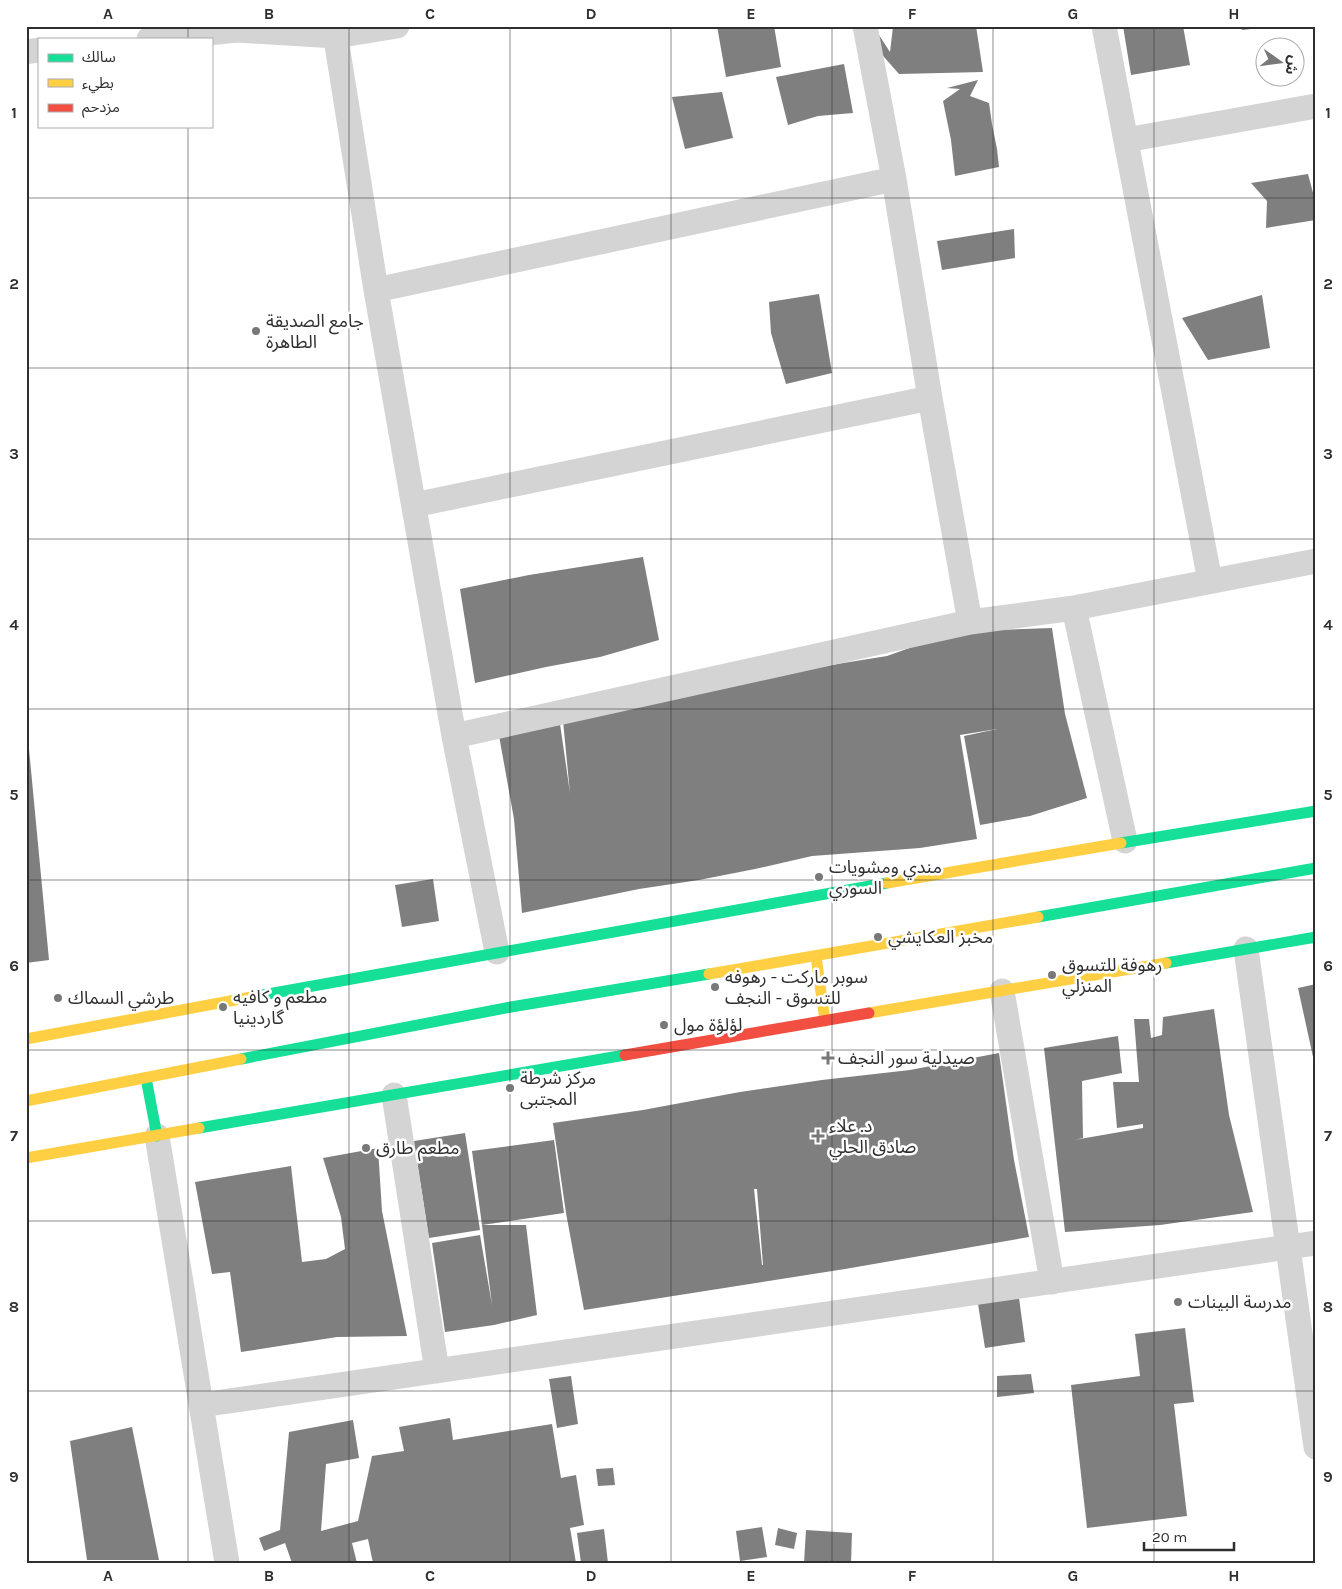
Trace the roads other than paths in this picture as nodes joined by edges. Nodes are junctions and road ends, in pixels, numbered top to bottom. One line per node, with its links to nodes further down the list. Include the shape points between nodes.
1 (397, 26): 4 (street)
2 (866, 26): 8 (street)
3 (1104, 26): 7 (street)
4 (335, 31): 5 (street, via 237,30); 9 (street)
5 (159, 38)
6 (1316, 106): 7 (street)
7 (1126, 140): 13 (street)
8 (894, 179): 9 (street); 10 (street)
9 (376, 290): 11 (street)
10 (930, 398): 11 (street); 15 (street)
11 (414, 505): 16 (street)
12 (1316, 560): 13 (street)
13 (1210, 581): 14 (street)
14 (1074, 608): 15 (street); 18 (street)
15 (970, 622): 16 (street)
16 (454, 736): 22 (street)
17 (1316, 810): 18 (main road)
18 (1125, 841): 22 (main road)
19 (1316, 868): 23 (main road)
20 (1316, 937): 21 (main road)
21 (1246, 949): 24 (main road); 33 (street)
22 (497, 952): 26 (main road)
23 (816, 956): 25 (main road); 27 (main road, via 511,1008)
24 (1002, 991): 25 (main road); 34 (street)
25 (826, 1021): 28 (main road)
26 (26, 1039)
27 (146, 1078): 29 (main road); 30 (main road)
28 (394, 1095): 30 (main road); 35 (street)
29 (26, 1101)
30 (157, 1136): 31 (main road); 36 (street)
31 (26, 1158)
32 (1316, 1243): 33 (street)
33 (1288, 1248): 34 (street); 37 (street)
34 (1052, 1282): 35 (street)
35 (437, 1371): 36 (street)
36 (202, 1405): 38 (street)
37 (1316, 1447)
38 (227, 1563)

